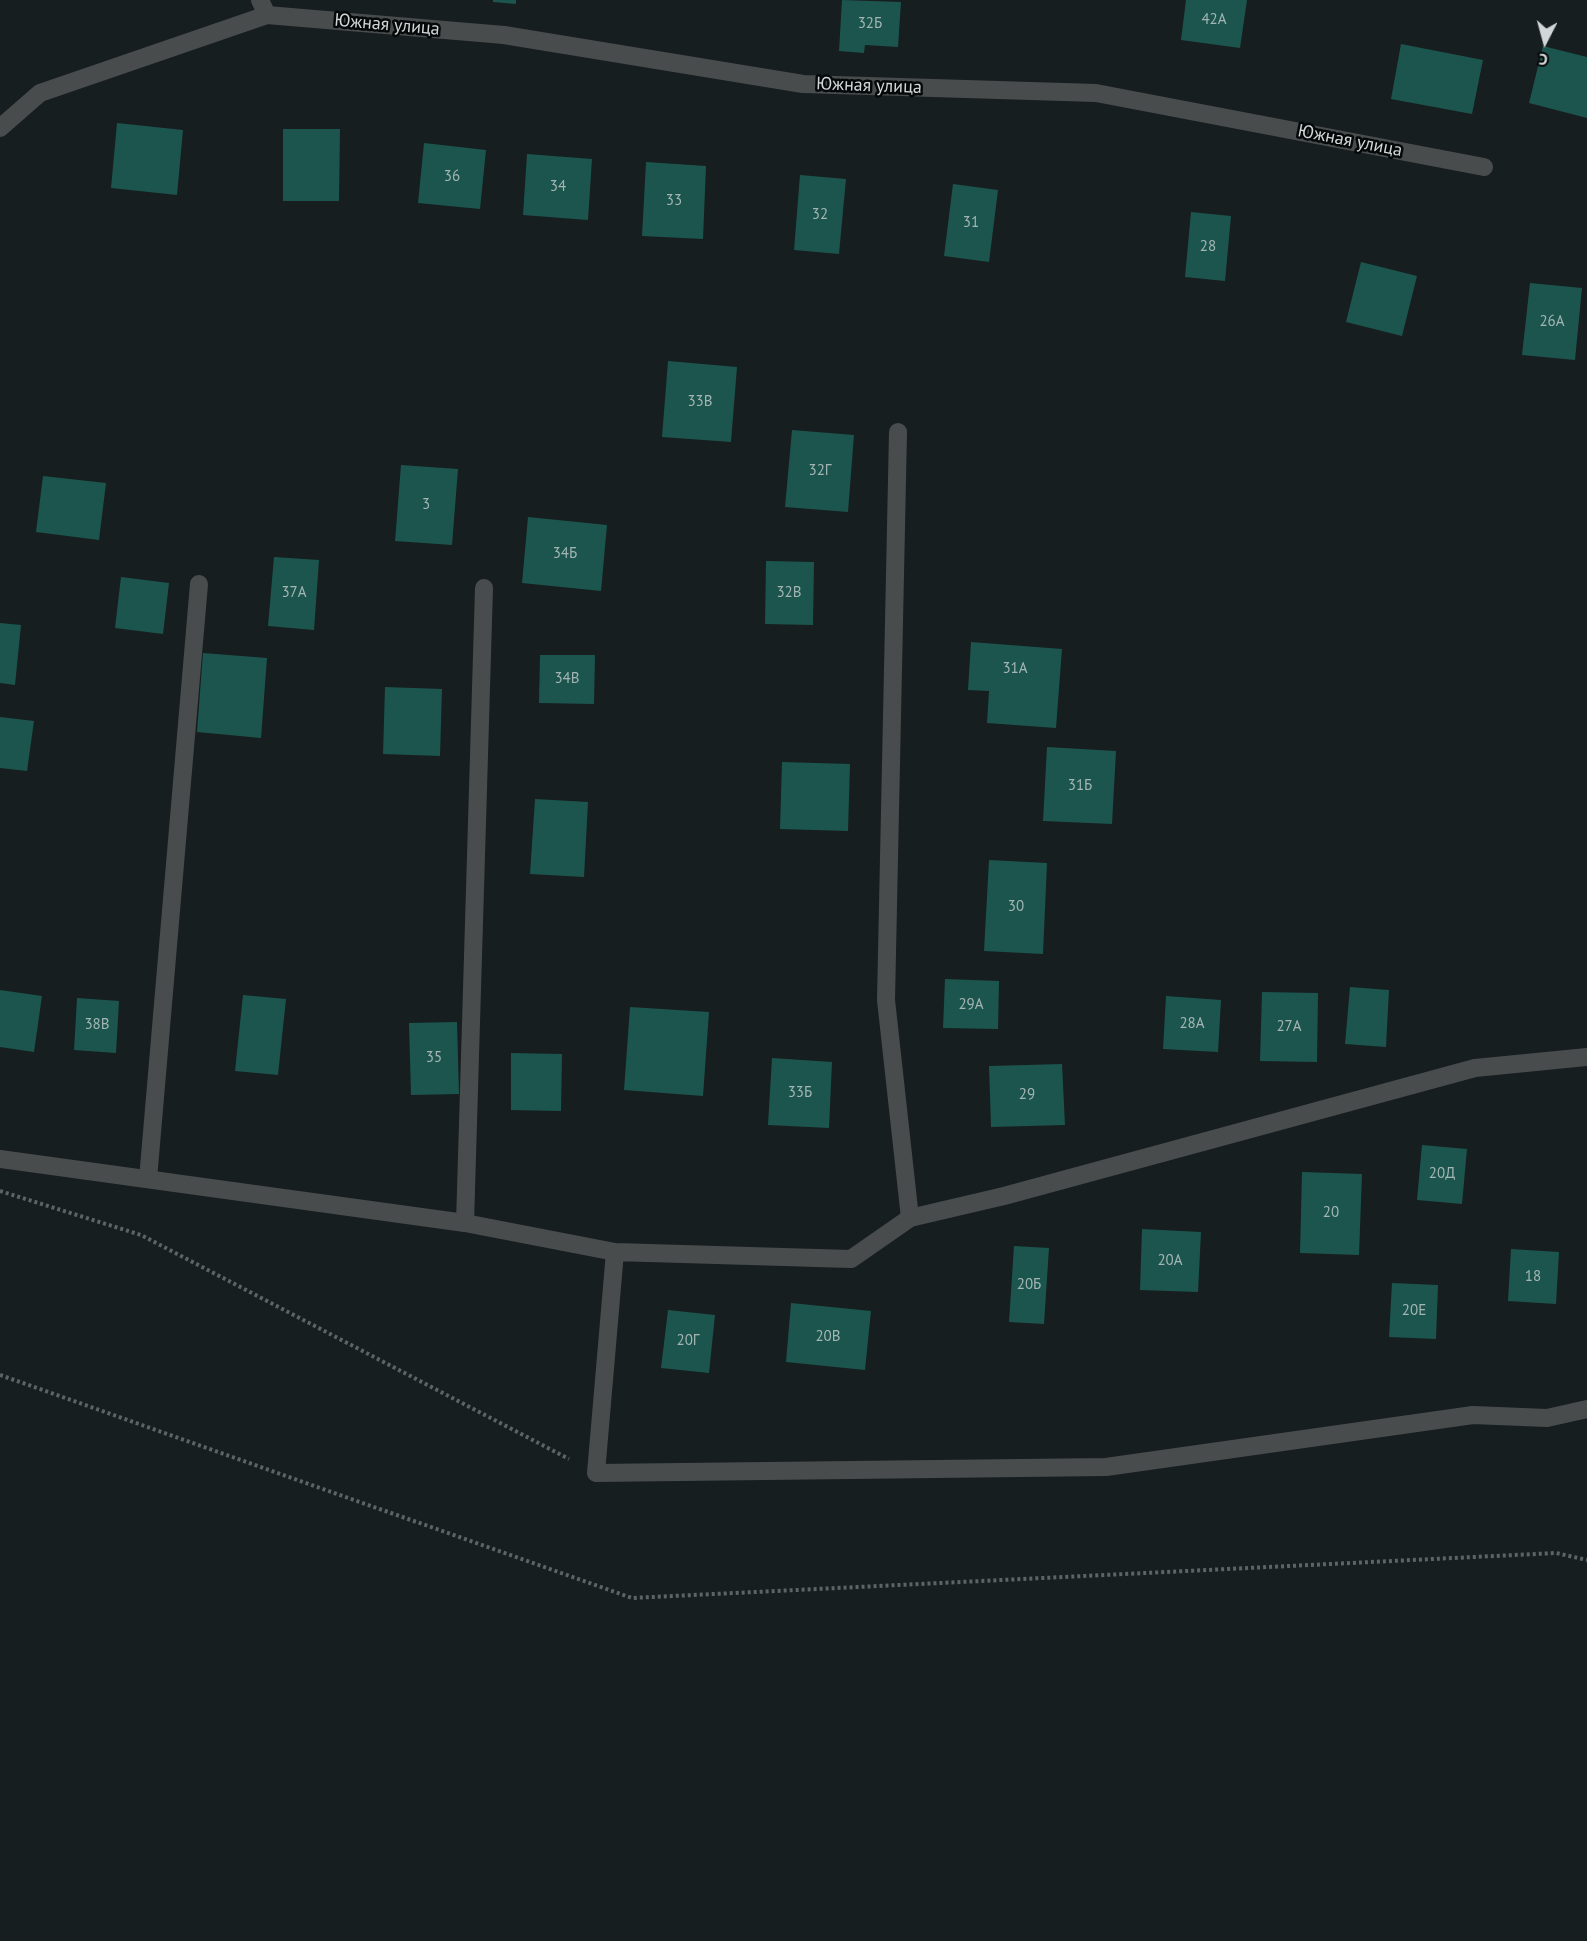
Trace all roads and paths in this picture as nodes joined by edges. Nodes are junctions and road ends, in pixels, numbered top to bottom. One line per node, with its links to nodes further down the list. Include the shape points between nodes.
1 (264, 7): 2 (street, via 40,93); 3 (street, Южная улица, via 504,35 803,84 1096,93)
2 (0, 128)
3 (1484, 167)
4 (898, 432): 11 (street, via 886,1000)
5 (200, 584): 9 (street)
6 (484, 588): 12 (street)
7 (1587, 1057): 11 (street, via 1475,1068)
8 (0, 1159): 9 (street)
9 (148, 1179): 12 (street)
10 (0, 1191): 16 (path, via 141,1235)
11 (910, 1218): 13 (street, via 851,1259)
12 (465, 1223): 13 (street)
13 (615, 1252): 16 (street)
14 (0, 1375): 17 (path, via 632,1598 1556,1553)
15 (1587, 1409): 16 (street, via 1547,1418 1473,1415 1106,1467)
16 (596, 1473)
17 (1587, 1560)

